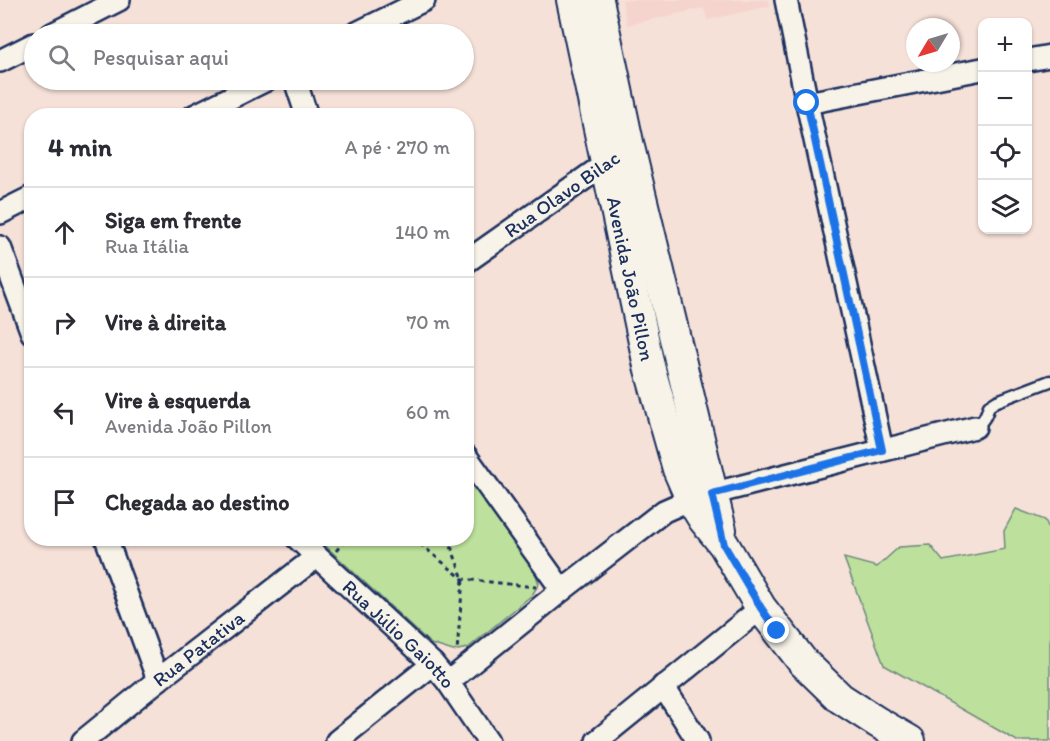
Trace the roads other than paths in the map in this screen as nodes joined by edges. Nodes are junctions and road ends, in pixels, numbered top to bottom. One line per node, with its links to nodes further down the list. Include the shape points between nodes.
1 (119, 0): 6 (street)
2 (424, 0): 7 (street)
3 (572, 0): 19 (main road, Avenida João Pillon)
4 (598, 0): 18 (main road, Avenida João Pillon)
5 (786, 0): 15 (street)
6 (72, 24)
7 (375, 24)
8 (24, 49): 11 (street)
9 (1050, 56): 10 (street)
10 (1032, 59)
11 (0, 61)
12 (978, 70): 15 (street)
13 (246, 90): 16 (street)
14 (298, 90): 17 (street)
15 (807, 103): 27 (street)
16 (210, 108)
17 (304, 108)
18 (629, 147): 19 (street, Rua Olavo Bilac); 29 (main road, Avenida João Pillon)
19 (605, 164): 23 (street, Rua Olavo Bilac); 29 (main road, Avenida João Pillon, via 649,366 678,469)
20 (24, 201): 21 (street)
21 (0, 213)
22 (0, 247): 24 (street)
23 (474, 256)
24 (24, 312)
25 (1050, 381): 26 (lane, via 989,406 987,415)
26 (975, 427): 27 (street)
27 (882, 450): 29 (street)
28 (474, 467): 33 (street)
29 (701, 496): 33 (street, via 664,512); 34 (main road, Avenida João Pillon, via 704,520 724,545)
30 (109, 546): 37 (street)
31 (305, 546): 32 (street, Rua Júlio Gaiotto)
32 (316, 557): 35 (street, Rua Júlio Gaiotto); 37 (street, Rua Patativa)
33 (562, 590): 36 (street)
34 (761, 608): 38 (street); 44 (main road, Avenida João Pillon, via 803,662 840,698)
35 (433, 664): 36 (street, Rua Júlio Gaiotto); 40 (street)
36 (452, 679): 41 (street, Rua Júlio Gaiotto)
37 (158, 680): 39 (street, Rua Patativa)
38 (663, 686): 42 (street); 43 (street)
39 (86, 740)
40 (338, 741)
41 (488, 741)
42 (597, 741)
43 (698, 741)
44 (910, 741)

